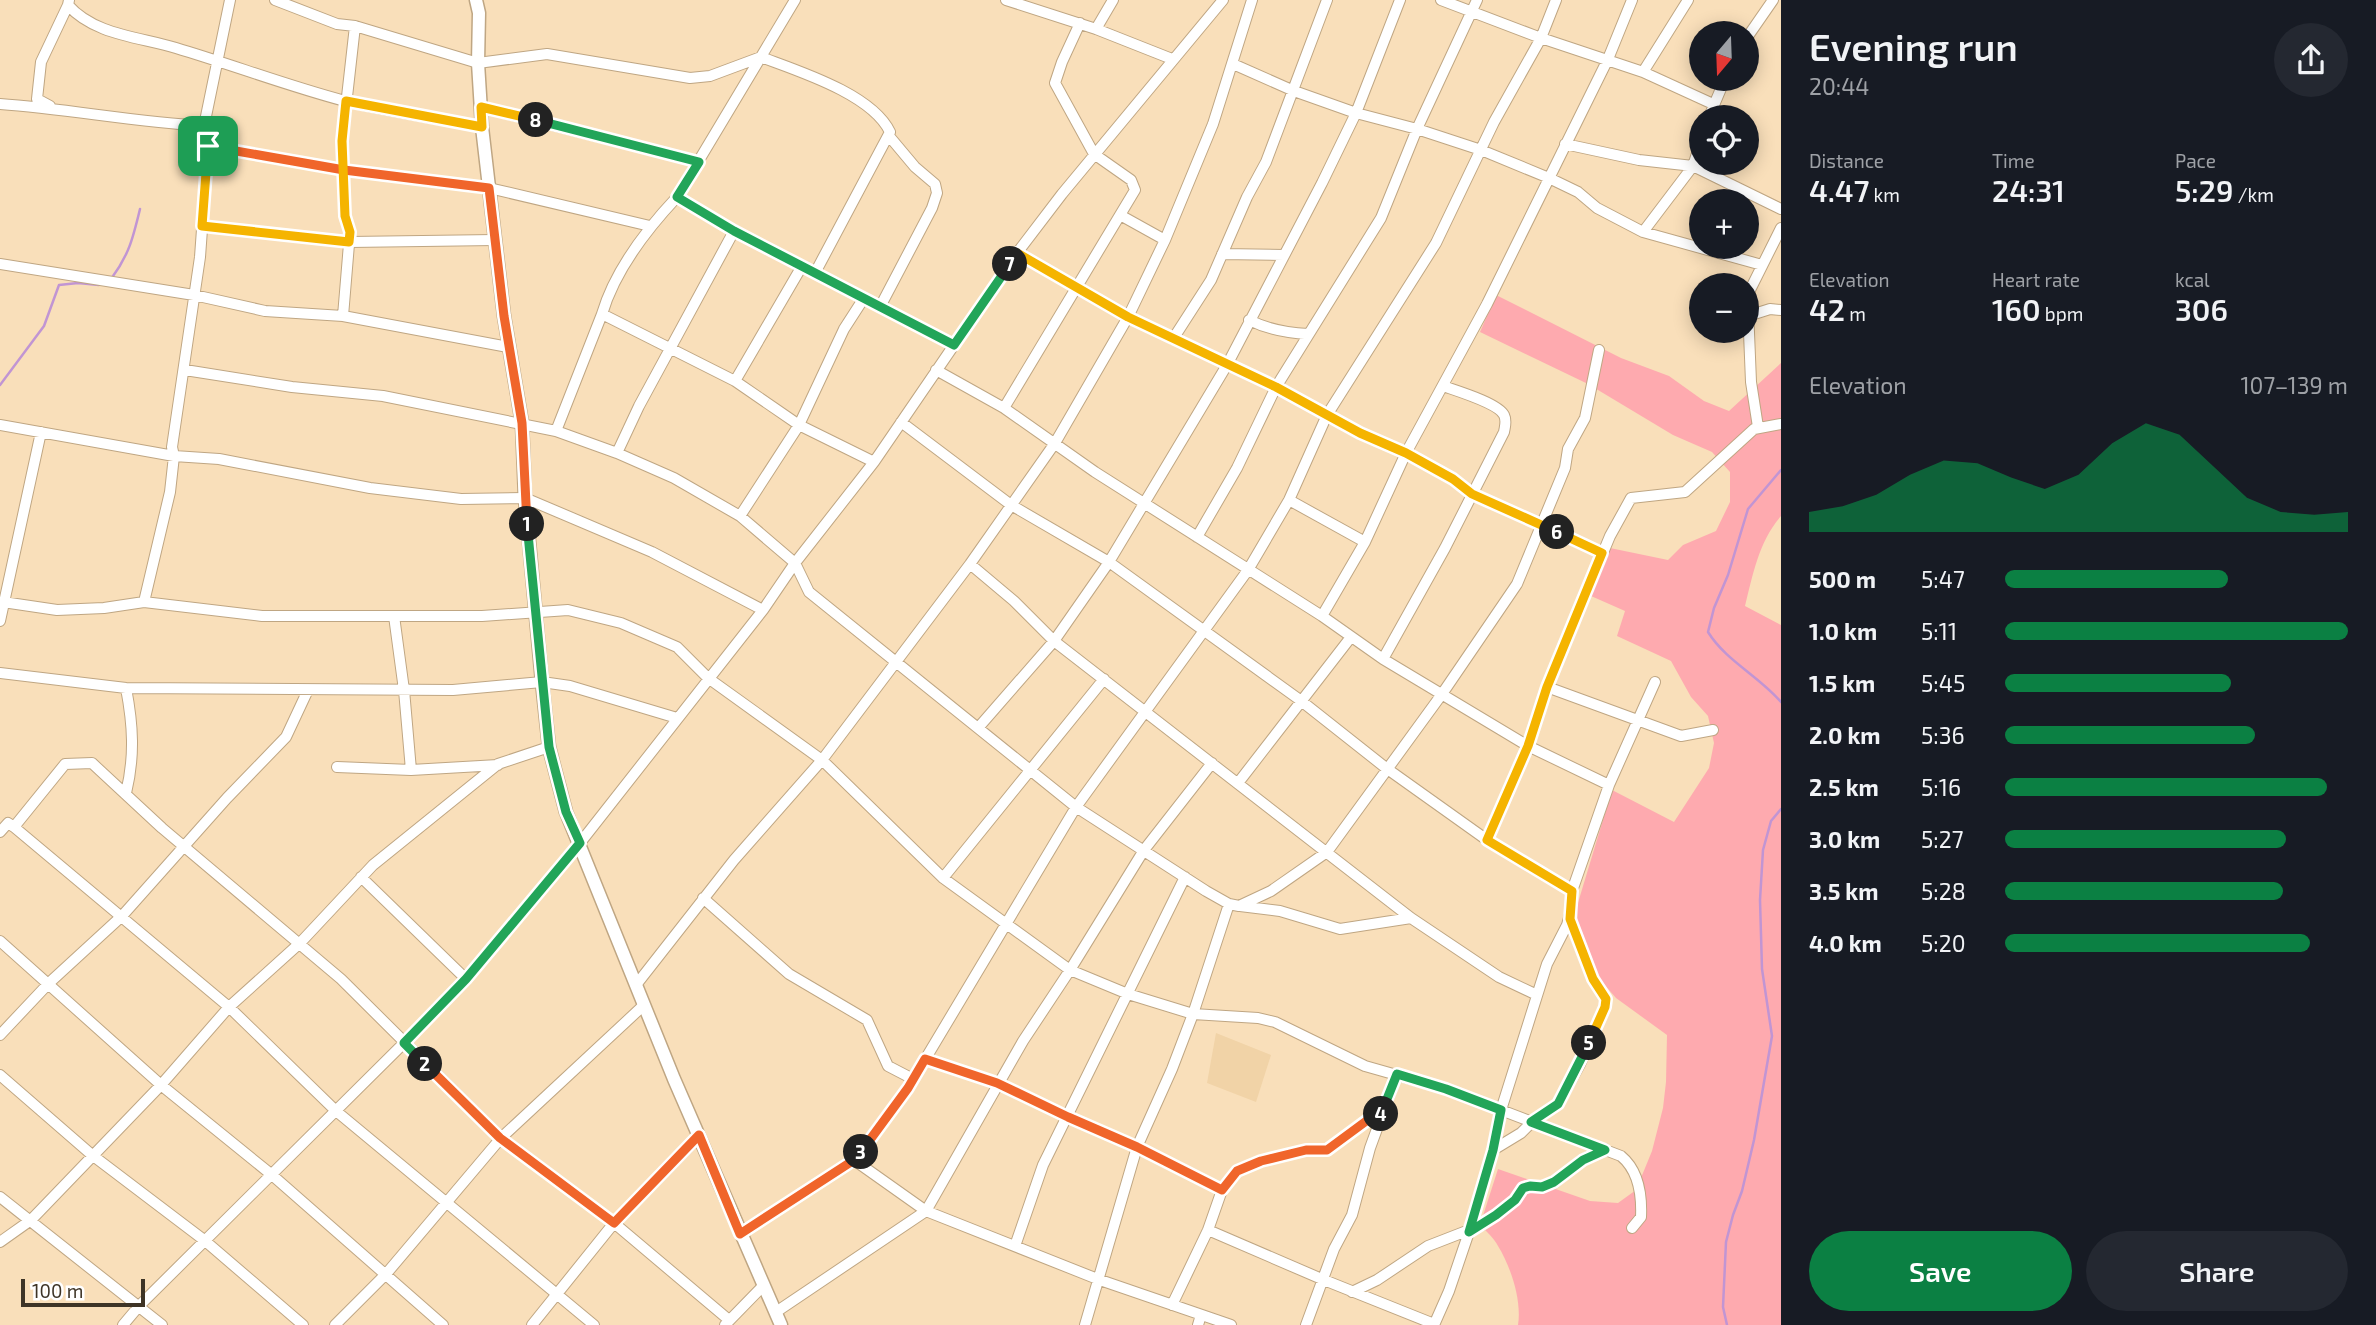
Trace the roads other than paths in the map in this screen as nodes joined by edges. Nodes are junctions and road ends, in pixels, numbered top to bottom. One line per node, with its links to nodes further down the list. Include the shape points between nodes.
1 (230, 0): 26 (street)
2 (275, 0): 20 (street, via 337,24)
3 (476, 0): 27 (street)
4 (795, 0): 23 (street)
5 (1006, 0): 19 (street)
6 (1113, 0): 21 (street)
7 (1223, 0): 24 (street)
8 (1252, 0): 28 (street)
9 (1327, 0): 30 (street)
10 (1400, 0): 37 (street)
11 (1441, 0): 17 (street)
12 (1556, 0): 22 (street)
13 (1632, 0): 25 (street)
14 (1688, 0): 29 (street)
15 (1773, 0): 18 (street)
16 (69, 3): 26 (street, via 90,23); 36 (street, via 41,62 37,99)
17 (1474, 5): 22 (street); 40 (street)
18 (1758, 21)
19 (1080, 23): 21 (street); 45 (street, via 1055,83)
20 (355, 26): 27 (street); 32 (street)
21 (1096, 29): 24 (street)
22 (1541, 38): 25 (street); 44 (street)
23 (761, 57): 27 (street, via 710,76 690,78 547,54); 41 (street, via 843,91 886,123); 46 (street)
24 (1172, 59): 45 (street)
25 (1608, 59): 29 (street); 42 (street)
26 (216, 61): 32 (street); 38 (street)
27 (478, 63): 35 (street)
28 (1233, 64): 30 (street); 62 (street)
29 (1643, 72): 34 (street)
30 (1294, 91): 37 (street); 65 (street)
31 (1719, 91): 34 (street)
32 (346, 101): 39 (street); 48 (street)
33 (0, 104): 36 (street)
34 (1713, 104)
35 (481, 107): 39 (street); 46 (street)
36 (55, 108): 38 (street)
37 (1356, 113): 40 (street); 66 (street)
38 (204, 126): 43 (street)
39 (482, 127): 52 (street)
40 (1417, 129): 44 (street); 82 (street, via 1381,218)
41 (889, 136): 70 (street); 75 (street, via 935,184 937,193)
42 (1565, 144): 47 (street); 51 (street)
43 (208, 146): 48 (street); 56 (street)
44 (1481, 150): 51 (street); 96 (street, via 1420,270)
45 (1094, 154): 55 (street, via 1133,184 1133,194); 64 (street)
46 (699, 162): 53 (street)
47 (1689, 166)
48 (344, 170): 52 (street); 63 (street)
49 (1689, 171): 60 (street)
50 (1711, 175): 54 (street)
51 (1549, 178): 60 (street); 93 (street)
52 (489, 188): 57 (street); 61 (street)
53 (677, 197): 57 (street); 59 (street)
54 (1781, 209)
55 (1120, 215): 62 (street); 72 (street)
56 (202, 226): 63 (street); 73 (street)
57 (650, 226): 78 (street, via 608,294)
58 (1781, 228): 68 (street)
59 (734, 231): 69 (street); 87 (street)
60 (1643, 232): 68 (street)
61 (495, 240): 63 (street); 86 (street)
62 (1165, 240): 80 (street)
63 (349, 242): 79 (street)
64 (1017, 253): 72 (street); 85 (street)
65 (1222, 254): 66 (street); 83 (street)
66 (1284, 255): 81 (street)
67 (0, 264): 73 (street)
68 (1762, 265): 71 (street)
69 (802, 266): 70 (street); 92 (street)
70 (815, 273): 74 (street)
71 (1758, 273)
72 (1076, 287): 80 (street); 95 (street)
73 (194, 295): 79 (street, via 265,311); 90 (street)
74 (864, 298): 75 (street); 101 (street)
75 (880, 307): 85 (street)
76 (1781, 310): 77 (street)
77 (1759, 312)
78 (602, 314): 87 (street); 103 (street)
79 (343, 316): 86 (street)
80 (1128, 317): 83 (street); 105 (street)
81 (1249, 320): 82 (street, via 1286,333); 89 (street)
82 (1308, 334): 94 (street)
83 (1173, 339): 89 (street)
84 (1749, 343): 102 (street)
85 (954, 345): 91 (street)
86 (508, 347): 98 (street)
87 (671, 350): 92 (street); 106 (street)
88 (1599, 350): 116 (street, via 1585,418)
89 (1227, 365): 94 (street); 113 (street)
90 (185, 370): 98 (street, via 383,396); 108 (street)
91 (936, 370): 95 (street); 97 (street)
92 (736, 381): 101 (street)
93 (1443, 386): 107 (street); 110 (street, via 1495,406 1506,420)
94 (1276, 387): 96 (street); 117 (street)
95 (1004, 408): 105 (street)
96 (1327, 415): 107 (street); 112 (street)
97 (901, 422): 109 (street); 114 (street)
98 (522, 423): 103 (street); 111 (street)
99 (1781, 424): 102 (street)
100 (0, 425): 104 (street)
101 (799, 425): 109 (street); 115 (street)
102 (1758, 427): 119 (street, via 1685,492 1631,498)
103 (556, 431): 106 (street)
104 (41, 432): 108 (street); 124 (street)
105 (1055, 443): 113 (street); 114 (street)
106 (617, 453): 115 (street, via 674,478)
107 (1406, 453): 110 (street); 118 (street)
108 (174, 456): 111 (street, via 219,459 370,488 461,499); 125 (street)
109 (874, 462): 121 (street)
110 (1472, 494): 116 (street); 134 (street)
111 (525, 498): 126 (street, via 652,552); 127 (street)
112 (1289, 500): 118 (street); 123 (street)
113 (1145, 504): 117 (street); 120 (street)
114 (1011, 505): 120 (street); 122 (street)
115 (740, 516): 121 (street)
116 (1542, 525): 119 (street); 145 (street, via 1517,584)
117 (1197, 537): 123 (street)
118 (1365, 541): 129 (street)
119 (1602, 553): 141 (street)
120 (1109, 562): 131 (street); 133 (street)
121 (795, 563): 126 (street); 135 (street, via 809,592)
122 (970, 564): 133 (street); 135 (street)
123 (1248, 570): 129 (street); 131 (street)
124 (3, 602): 125 (street, via 57,610); 130 (street)
125 (144, 602): 128 (street, via 262,615)
126 (763, 610): 137 (street)
127 (535, 612): 128 (street); 137 (street, via 568,610 621,624 677,648); 139 (street)
128 (394, 616): 144 (street)
129 (1322, 616): 132 (street)
130 (0, 621)
131 (1205, 633): 146 (street); 147 (street)
132 (1351, 637): 134 (street); 146 (street)
133 (1054, 641): 138 (street); 150 (street)
134 (1383, 659): 145 (street)
135 (895, 662): 150 (street); 154 (street)
136 (0, 673): 142 (street)
137 (708, 678): 148 (street); 154 (street)
138 (1104, 679): 147 (street); 159 (street)
139 (542, 682): 144 (street); 148 (street); 153 (street)
140 (1654, 682): 149 (street)
141 (1547, 687): 149 (street); 152 (street)
142 (126, 688): 143 (street); 163 (street, via 134,744)
143 (308, 690): 144 (street); 169 (street, via 286,737)
144 (404, 690): 160 (street)
145 (1442, 694): 152 (street); 158 (street)
146 (1300, 700): 158 (street); 161 (street)
147 (1145, 711): 155 (street); 164 (street)
148 (677, 718): 168 (street)
149 (1637, 719): 151 (street, via 1681,736); 162 (street)
150 (978, 728): 159 (street)
151 (1713, 730)
152 (1528, 746): 162 (street); 167 (street)
153 (549, 747): 156 (street); 168 (street, via 566,812)
154 (822, 760): 174 (street); 176 (street)
155 (1212, 763): 161 (street); 170 (street)
156 (498, 764): 160 (street); 172 (street)
157 (337, 767): 160 (street)
158 (1386, 768): 167 (street); 171 (street)
159 (1029, 769): 164 (street); 174 (street)
160 (411, 770)
161 (1238, 783): 171 (street)
162 (1609, 785): 175 (street)
163 (126, 793): 165 (street, via 92,763 65,764); 169 (street)
164 (1076, 807): 170 (street); 181 (street)
165 (7, 822): 166 (street); 178 (street)
166 (0, 832)
167 (1487, 840): 175 (street)
168 (580, 843): 185 (street); 187 (street)
169 (185, 846): 178 (street); 183 (street)
170 (1143, 850): 173 (street); 184 (street)
171 (1327, 852): 177 (street, via 1271,891); 179 (street)
172 (361, 877): 183 (street); 185 (street)
173 (1185, 877): 177 (street); 188 (street)
174 (943, 878): 181 (street)
175 (1572, 891): 180 (street)
176 (703, 898): 187 (street); 198 (street, via 789,974 867,1020 888,1066)
177 (1234, 905): 179 (street, via 1280,911 1340,929); 192 (street)
178 (122, 916): 186 (street); 191 (street)
179 (1411, 918): 189 (street, via 1499,977)
180 (1570, 919): 189 (street); 205 (street, via 1593,979 1606,999 1605,1007 1563,1097)
181 (1007, 924): 184 (street); 195 (street)
182 (0, 942): 186 (street)
183 (300, 943): 191 (street); 194 (street)
184 (1070, 970): 188 (street); 199 (street)
185 (466, 979): 194 (street)
186 (49, 983): 193 (street); 200 (street)
187 (636, 985): 190 (street)
188 (1128, 995): 192 (street); 204 (street)
189 (1536, 995): 201 (street)
190 (644, 1005): 206 (street); 207 (street)
191 (229, 1007): 200 (street); 202 (street)
192 (1194, 1014): 196 (street, via 1275,1022 1344,1057); 208 (street)
193 (0, 1035)
194 (404, 1043): 202 (street); 207 (street)
195 (925, 1059): 198 (street); 199 (street)
196 (1397, 1074): 201 (street); 203 (street)
197 (0, 1075): 211 (street)
198 (913, 1079): 212 (street)
199 (997, 1083): 204 (street); 217 (street)
200 (161, 1085): 211 (street); 213 (street)
201 (1501, 1110): 205 (street); 209 (street)
202 (336, 1111): 213 (street); 216 (street)
203 (1382, 1113): 214 (street, via 1327,1150 1306,1150 1237,1171); 229 (street, via 1352,1215)
204 (1068, 1117): 208 (street); 226 (street, via 1043,1165)
205 (1531, 1122): 209 (street); 210 (street)
206 (699, 1135): 219 (street); 223 (street)
207 (500, 1138): 216 (street); 219 (street)
208 (1137, 1147): 214 (street); 228 (street)
209 (1493, 1150): 222 (street)
210 (1605, 1150): 220 (street, via 1629,1163 1637,1181 1641,1217); 222 (street, via 1554,1182 1523,1188 1515,1200)
211 (92, 1155): 218 (street); 224 (street)
212 (854, 1160): 217 (street); 223 (street)
213 (272, 1175): 224 (street); 227 (street)
214 (1222, 1190): 221 (street)
215 (0, 1197): 218 (street)
216 (445, 1202): 227 (street); 232 (street)
217 (926, 1212): 226 (street); 235 (street)
218 (31, 1220): 225 (street); 234 (street)
219 (614, 1223): 232 (street); 237 (street)
220 (1632, 1228)
221 (1208, 1230): 229 (street); 233 (street)
222 (1469, 1232): 231 (street, via 1428,1246); 238 (street)
223 (740, 1234): 230 (street)
224 (204, 1240): 234 (street); 241 (street)
225 (0, 1242)
226 (1016, 1246): 228 (street)
227 (386, 1274): 242 (street); 243 (street)
228 (1100, 1280): 233 (street); 247 (street)
229 (1324, 1280): 231 (street); 249 (street)
230 (763, 1286): 235 (street); 237 (street)
231 (1352, 1292): 238 (street)
232 (557, 1295): 244 (street); 245 (street)
233 (1172, 1304): 236 (street)
234 (139, 1306): 239 (street); 240 (street)
235 (776, 1312): 246 (street)
236 (1200, 1320): 248 (street)
237 (727, 1323)
238 (1434, 1324)
239 (123, 1325)
240 (162, 1325)
241 (303, 1325)
242 (335, 1325)
243 (443, 1325)
244 (532, 1325)
245 (594, 1325)
246 (782, 1325)
247 (1085, 1325)
248 (1231, 1325)
249 (1306, 1325)

